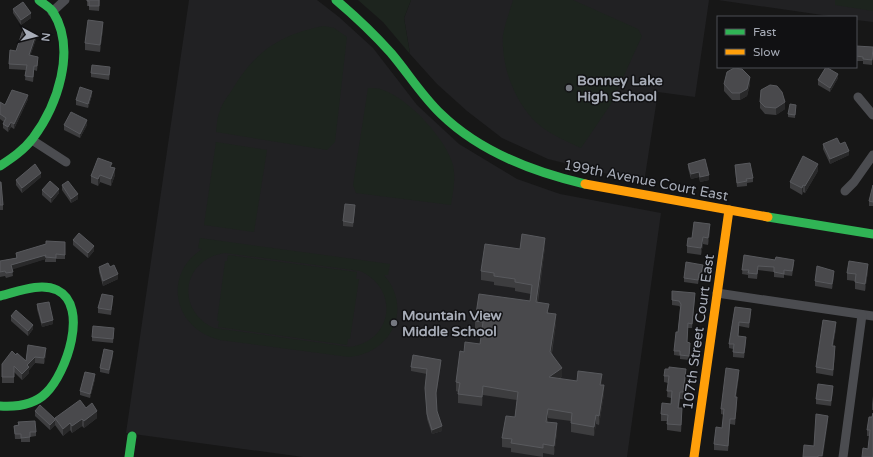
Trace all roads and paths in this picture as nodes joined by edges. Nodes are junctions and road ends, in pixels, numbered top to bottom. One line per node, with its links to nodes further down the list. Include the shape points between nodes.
1 (39, 0): 4 (street)
2 (65, 0): 4 (street)
3 (336, 0): 12 (street, 199th Avenue Court East, via 391,52 427,99 447,120 494,153 531,169 579,184)
4 (52, 12): 7 (street, via 62,37 64,61 47,116)
5 (858, 97): 6 (street)
6 (873, 115)
7 (32, 140): 9 (street); 10 (street, via 11,161)
8 (873, 155): 11 (street)
9 (66, 162)
10 (0, 166)
11 (845, 191)
12 (729, 210): 13 (street, 199th Avenue Court East); 14 (street, 107th Street Court East)
13 (873, 234)
14 (717, 293): 16 (street); 21 (street, 107th Street Court East)
15 (0, 296): 18 (street, via 50,288 60,290 69,298 73,308 72,335 67,358 58,379 45,393 32,401 17,406)
16 (862, 315): 17 (street); 22 (street)
17 (873, 316)
18 (0, 406)
19 (132, 436): 20 (street)
20 (129, 457)
21 (694, 457)
22 (842, 457)

